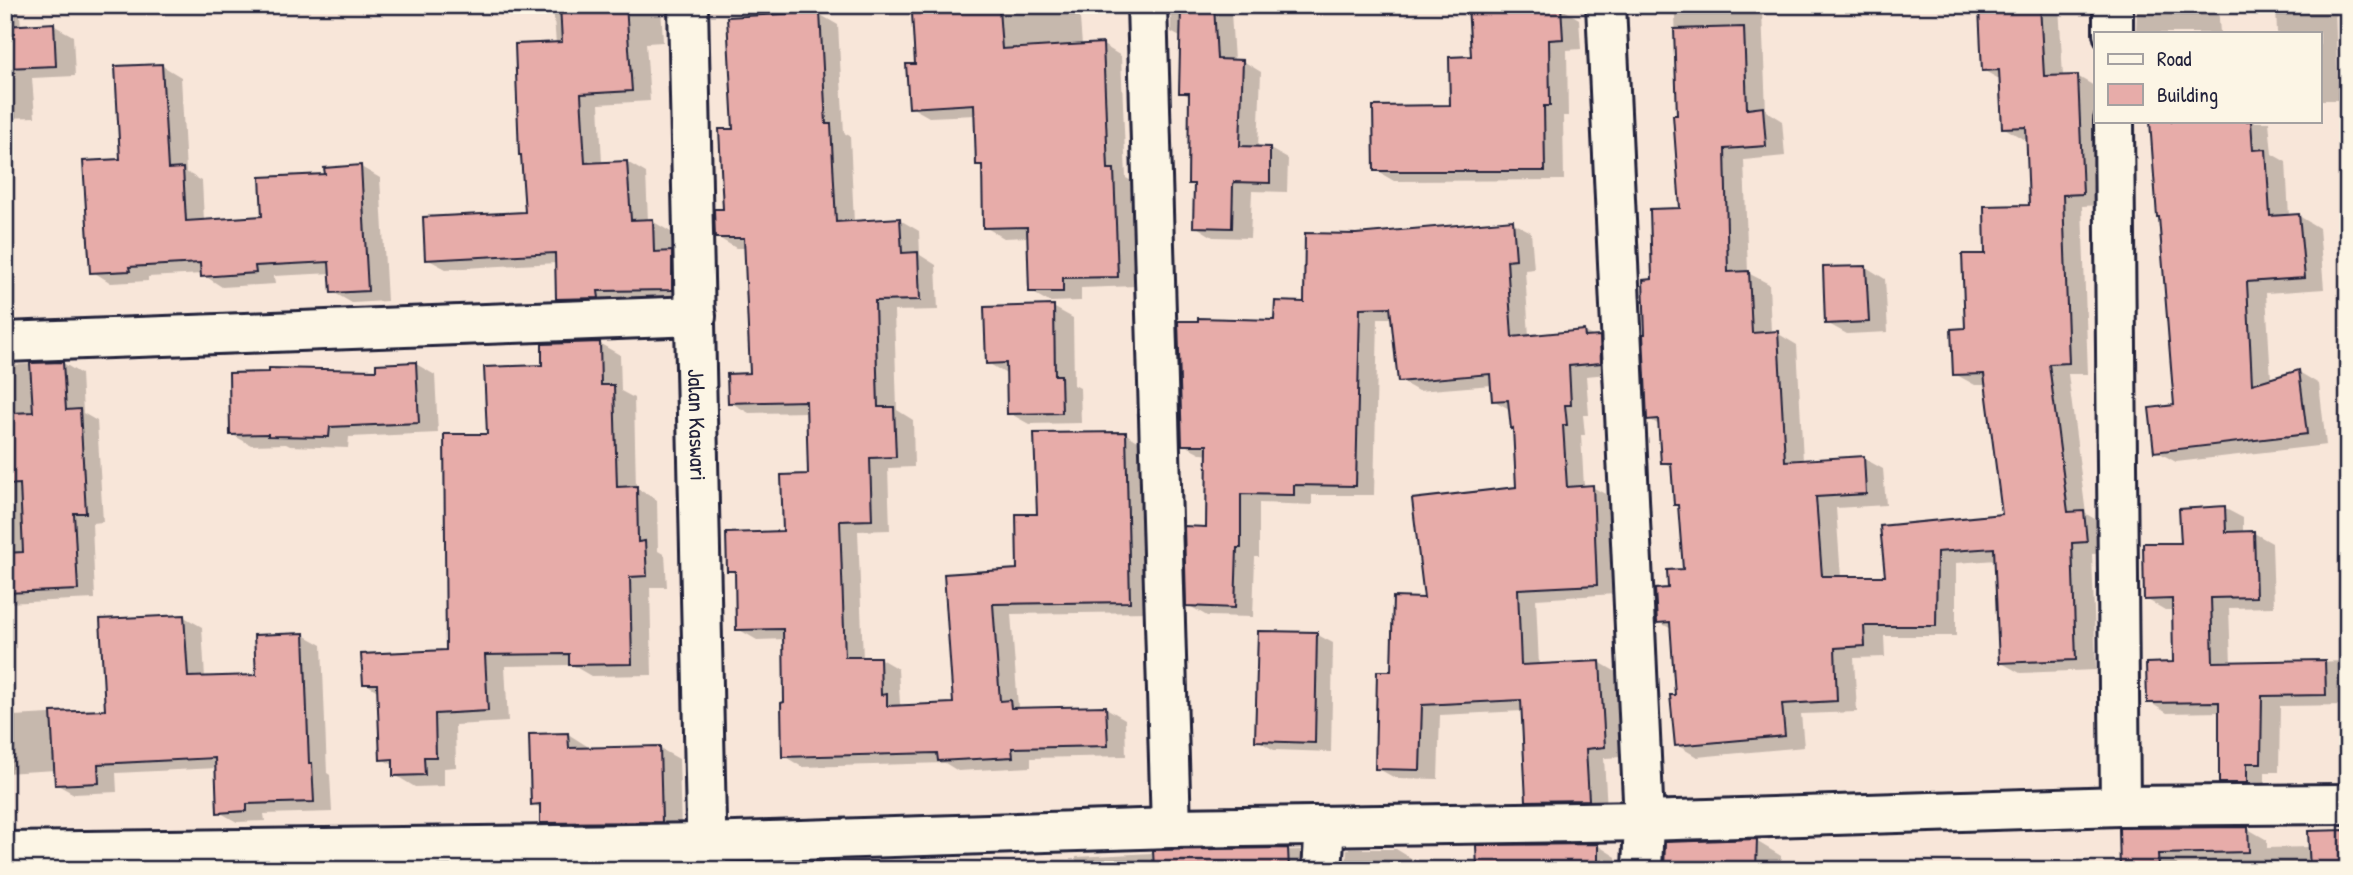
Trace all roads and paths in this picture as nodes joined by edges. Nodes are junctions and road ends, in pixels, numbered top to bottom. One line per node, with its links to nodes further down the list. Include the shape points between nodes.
1 (688, 5): 7 (street, Jalan Kaswari)
2 (1147, 5): 13 (street)
3 (1606, 5): 11 (street)
4 (2113, 5): 5 (street)
5 (2113, 32)
6 (2114, 122): 10 (street)
7 (696, 316): 8 (street); 15 (street, Jalan Kaswari)
8 (5, 342)
9 (2348, 804): 10 (street)
10 (2120, 806): 11 (street)
11 (1644, 821): 12 (street); 18 (street)
12 (1325, 826): 13 (street); 17 (street)
13 (1171, 828): 15 (street)
14 (5, 852): 16 (street)
15 (707, 856): 16 (street)
16 (403, 858)
17 (1322, 870)
18 (1642, 870)

